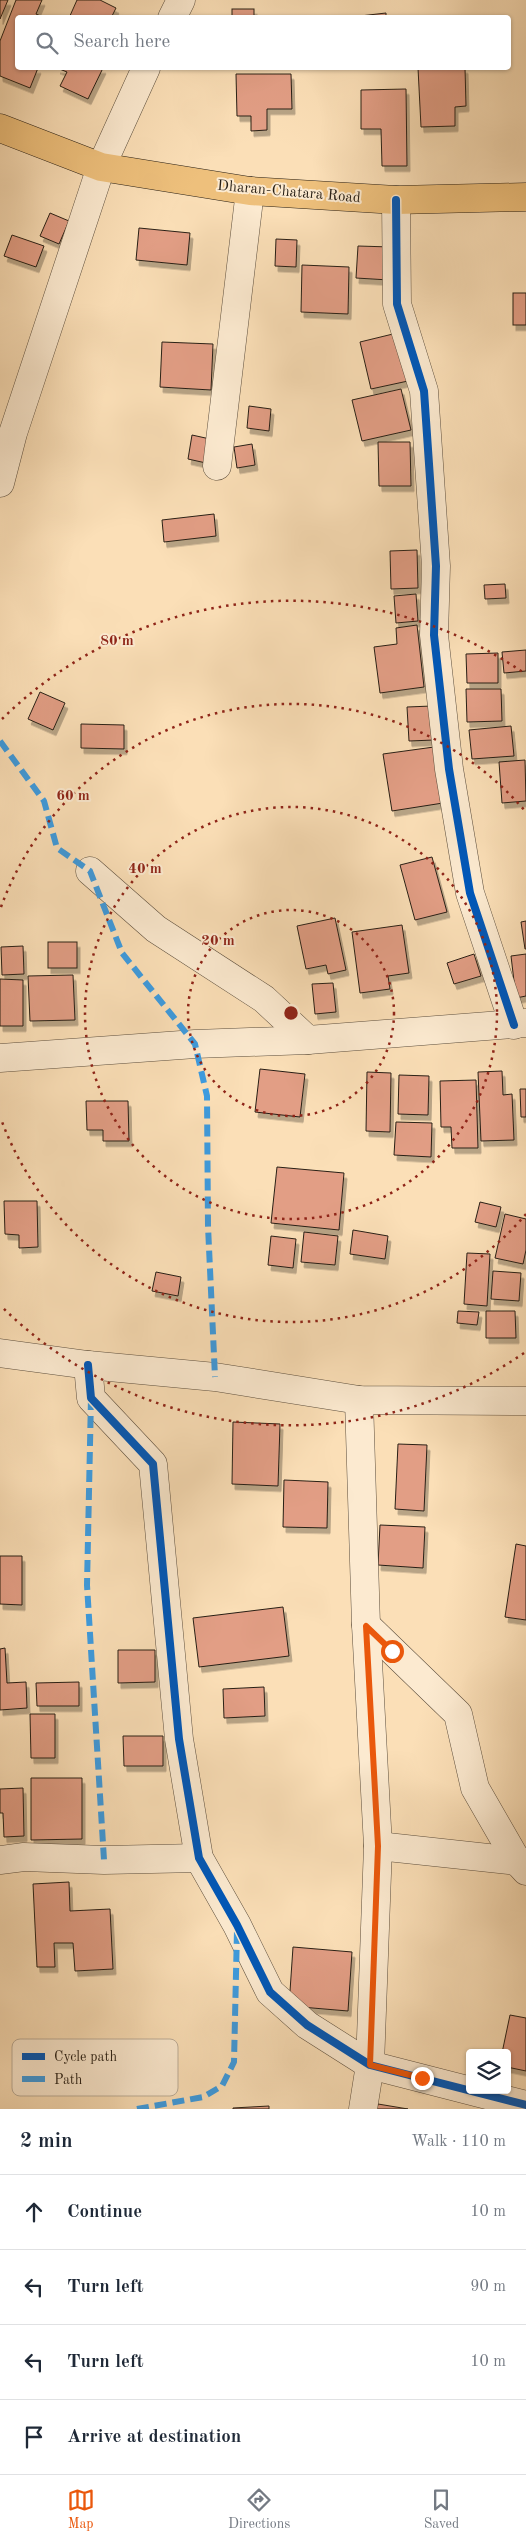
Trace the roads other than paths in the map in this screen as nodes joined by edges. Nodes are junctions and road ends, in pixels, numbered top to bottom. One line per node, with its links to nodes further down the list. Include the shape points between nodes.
1 (181, 0): 2 (street)
2 (174, 15)
3 (145, 70): 5 (street)
4 (0, 128): 5 (main road, Dharan-Chatara Road)
5 (100, 167): 6 (main road, Dharan-Chatara Road); 10 (street, via 13,433)
6 (250, 191): 8 (main road, Dharan-Chatara Road); 9 (street)
7 (526, 197): 8 (main road, Dharan-Chatara Road)
8 (396, 200): 12 (street, via 397,304 424,391 436,566 434,635 449,769 470,893)
9 (217, 466)
10 (0, 483)
11 (90, 870): 13 (street, via 156,928 264,1000)
12 (520, 1024): 13 (street)
13 (308, 1040): 14 (street, via 195,1044)
14 (0, 1058)
15 (0, 1353): 16 (street)
16 (88, 1365): 17 (street, via 215,1377); 21 (street, via 91,1398 153,1464 179,1739)
17 (359, 1400): 18 (street); 19 (street)
18 (526, 1401)
19 (366, 1626): 20 (street); 23 (street, via 458,1714 475,1788)
20 (378, 1846): 23 (street); 24 (street)
21 (199, 1858): 22 (street, via 104,1860 24,1857); 24 (street, via 270,1992 307,2025)
22 (0, 1860)
23 (523, 1864)
24 (370, 2065): 25 (street); 26 (street)
25 (526, 2105)
26 (363, 2109)

